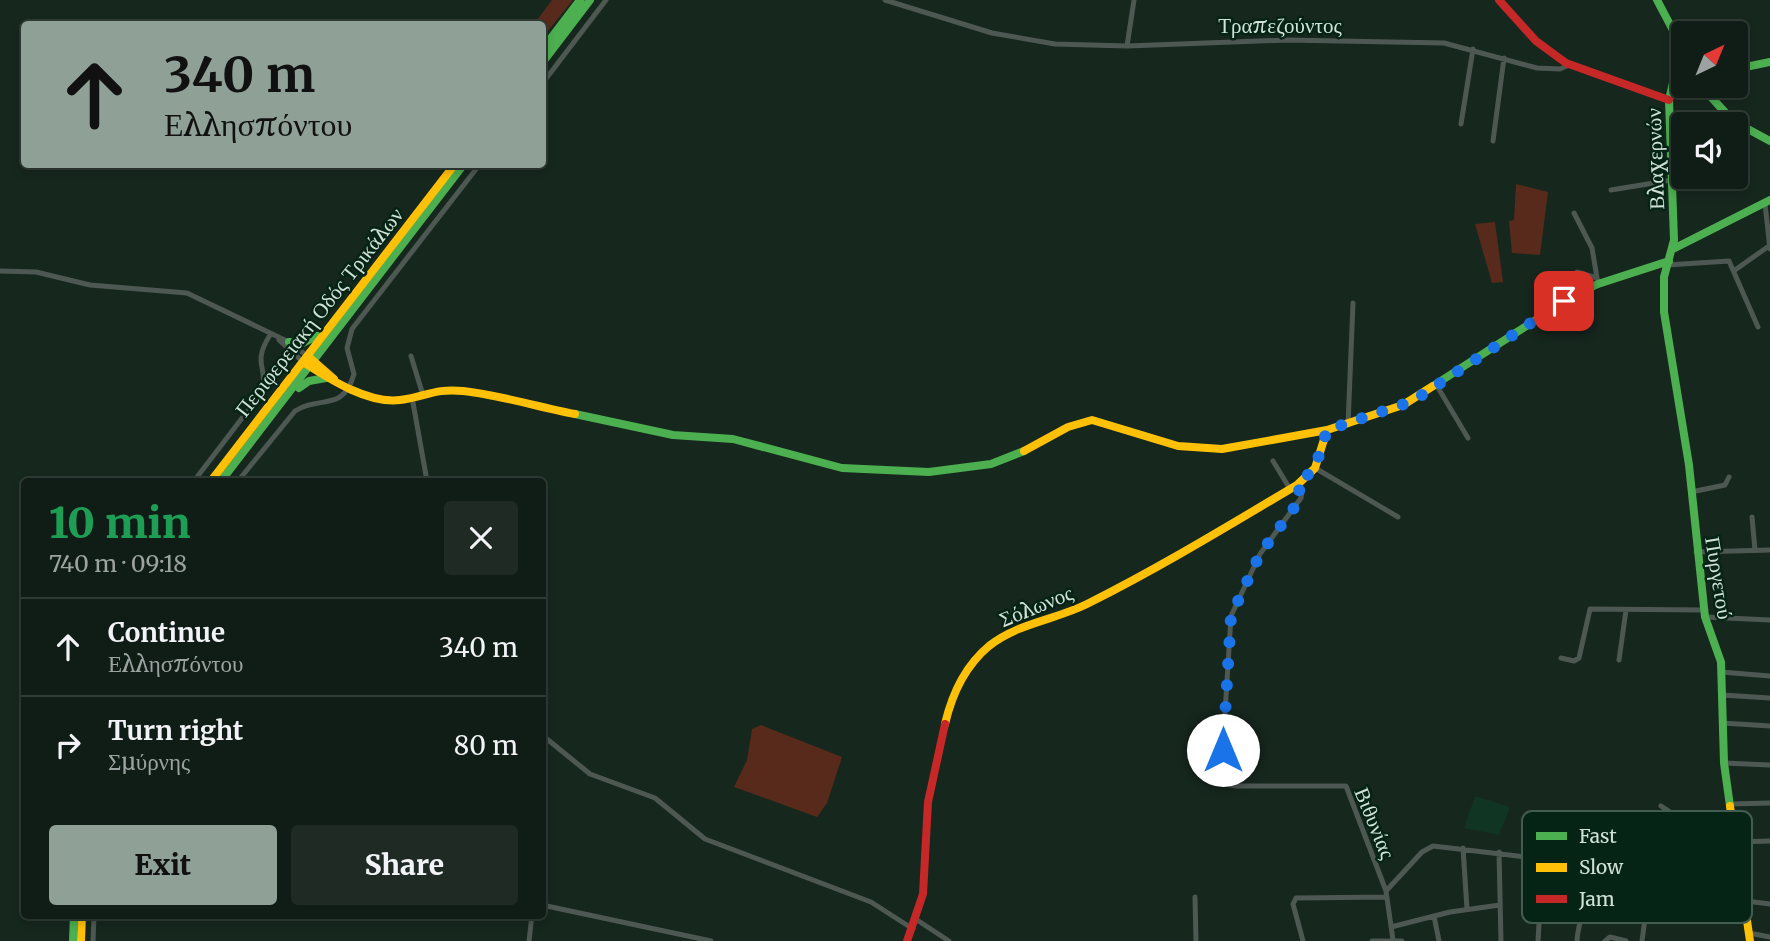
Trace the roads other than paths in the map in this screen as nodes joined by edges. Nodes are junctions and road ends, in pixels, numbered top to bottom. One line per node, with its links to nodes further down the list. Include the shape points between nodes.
1 (580, 0): 9 (street)
2 (590, 0): 12 (street)
3 (607, 0): 17 (street)
4 (885, 0): 10 (street, Τραπεζούντος, via 1020,39)
5 (1134, 0): 10 (street)
6 (1500, 0): 15 (street, via 1536,41)
7 (1660, 1): 8 (street)
8 (1671, 24)
9 (546, 45)
10 (1128, 46): 11 (street, Τραπεζούντος, via 1296,40 1444,43)
11 (1473, 49): 13 (street, Τραπεζούντος); 21 (street)
12 (546, 58)
13 (1504, 58): 15 (street, Τραπεζούντος, via 1544,69); 22 (street)
14 (1770, 62): 16 (street)
15 (1569, 65): 20 (street, Τραπεζούντος)
16 (1748, 67)
17 (546, 79)
18 (1671, 90): 20 (street, Βλαχερνών)
19 (1714, 98): 23 (street, via 1726,115)
20 (1669, 100): 24 (street, Βλαχερνών)
21 (1461, 124)
22 (1493, 141)
23 (1770, 141)
24 (1671, 153)
25 (452, 168): 41 (street, Περιφερειακή Οδός Τρικάλων)
26 (461, 168): 48 (street, Περιφερειακή Οδός Τρικάλων)
27 (477, 168): 52 (street, via 352,329 347,348 354,374)
28 (1671, 180): 30 (street)
29 (1672, 189): 34 (street, Βλαχερνών)
30 (1611, 190)
31 (1767, 202): 33 (street); 34 (street)
32 (1574, 213): 39 (street, via 1592,248)
33 (1769, 247): 36 (street)
34 (1673, 249): 35 (street, Βλαχερνών)
35 (1668, 263): 36 (street, via 1684,267 1724,259); 39 (street); 68 (street, Πυργετού, via 1664,312)
36 (1735, 270): 42 (street)
37 (0, 271): 43 (street, via 187,293)
38 (1577, 272): 39 (street)
39 (1598, 281): 51 (street)
40 (1353, 303): 56 (street)
41 (329, 326): 45 (street, via 307,342); 47 (street, Περιφερειακή Οδός Τρικάλων)
42 (1758, 327)
43 (270, 335): 44 (street); 62 (street, via 259,356 264,380 261,392)
44 (276, 338): 45 (street); 47 (street)
45 (289, 342): 47 (street)
46 (411, 356): 53 (street)
47 (304, 358): 48 (street); 63 (street, Περιφερειακή Οδός Τρικάλων)
48 (313, 365): 49 (street); 50 (street); 54 (street, Περιφερειακή Οδός Τρικάλων)
49 (326, 378): 50 (street); 54 (street, via 309,381)
50 (336, 381): 52 (street)
51 (1437, 386): 56 (street, via 1403,405); 58 (street)
52 (348, 388): 55 (street, via 386,401); 65 (street, via 332,403 305,406 291,414)
53 (422, 392): 55 (street); 57 (street, via 464,391 673,435 733,439 842,468 929,472 991,464 1088,420 1197,449 1258,444)
54 (289, 395): 64 (street, Περιφερειακή Οδός Τρικάλων)
55 (412, 397): 66 (street)
56 (1348, 425): 57 (street)
57 (1327, 430): 60 (street)
58 (1468, 438)
59 (1273, 461): 67 (street)
60 (1315, 468): 67 (street, Σόλωνος); 69 (street)
61 (1730, 477): 68 (street, via 1725,485)
62 (196, 478)
63 (213, 478)
64 (224, 478)
65 (240, 478)
66 (426, 478)
67 (1293, 487): 98 (street, Βιθυνίας, via 1302,492 1301,498 1260,554 1231,616 1221,778 1236,786 1344,785 1351,793); 113 (street, Σόλωνος, via 1083,606 1006,635 973,662 954,692 931,787 925,886)
68 (1691, 492): 73 (street, Πυργετού)
69 (1398, 517)
70 (1752, 517): 71 (street)
71 (1755, 550): 72 (street); 73 (street)
72 (1770, 550)
73 (1696, 552): 75 (street, Πυργετού)
74 (1626, 610): 75 (street); 77 (street, via 1589,609 1580,657 1574,661); 78 (street)
75 (1704, 614): 76 (street); 79 (street, Πυργετού, via 1718,646)
76 (1770, 620)
77 (1561, 658)
78 (1619, 660)
79 (1721, 672): 80 (street); 81 (street, Πυργετού)
80 (1770, 676)
81 (1722, 695): 82 (street); 83 (street, Πυργετού)
82 (1770, 698)
83 (1722, 723): 84 (street); 86 (street, Πυργετού)
84 (1770, 726)
85 (546, 738): 113 (street, via 590,774 655,798 705,839 871,902)
86 (1724, 763): 87 (street); 89 (street, Πυργετού)
87 (1770, 765)
88 (1770, 803): 89 (street)
89 (1729, 804): 92 (street, Πυργετού)
90 (1661, 806): 91 (street)
91 (1669, 811)
92 (1730, 811)
93 (1770, 841): 94 (street)
94 (1752, 842)
95 (1462, 848): 96 (street); 98 (street, via 1426,849); 104 (street)
96 (1499, 852): 97 (street); 102 (street)
97 (1522, 856)
98 (1386, 894): 114 (street); 126 (street, via 1295,899)
99 (1195, 897): 125 (street)
100 (1752, 902): 101 (street)
101 (1770, 904)
102 (1500, 905): 104 (street); 130 (street)
103 (546, 906): 122 (street)
104 (1467, 909): 105 (street)
105 (1434, 916): 114 (street); 129 (street)
106 (74, 919): 118 (street)
107 (82, 919): 119 (street)
108 (94, 919): 120 (street)
109 (532, 919): 121 (street)
110 (1539, 923): 131 (street)
111 (1578, 923): 132 (street)
112 (1644, 923): 135 (street)
113 (915, 925): 123 (street, Σόλωνος); 124 (street)
114 (1391, 927): 117 (street)
115 (1750, 937): 116 (street)
116 (1770, 937)
117 (1393, 940): 127 (street); 128 (street)
118 (73, 941)
119 (81, 941)
120 (93, 941)
121 (529, 941)
122 (711, 941)
123 (906, 941)
124 (949, 941)
125 (1196, 941)
126 (1303, 941)
127 (1372, 941)
128 (1402, 941)
129 (1439, 941)
130 (1501, 941)
131 (1538, 941)
132 (1577, 941)
133 (1605, 941): 134 (street, via 1612,937)
134 (1626, 941)
135 (1642, 941)

